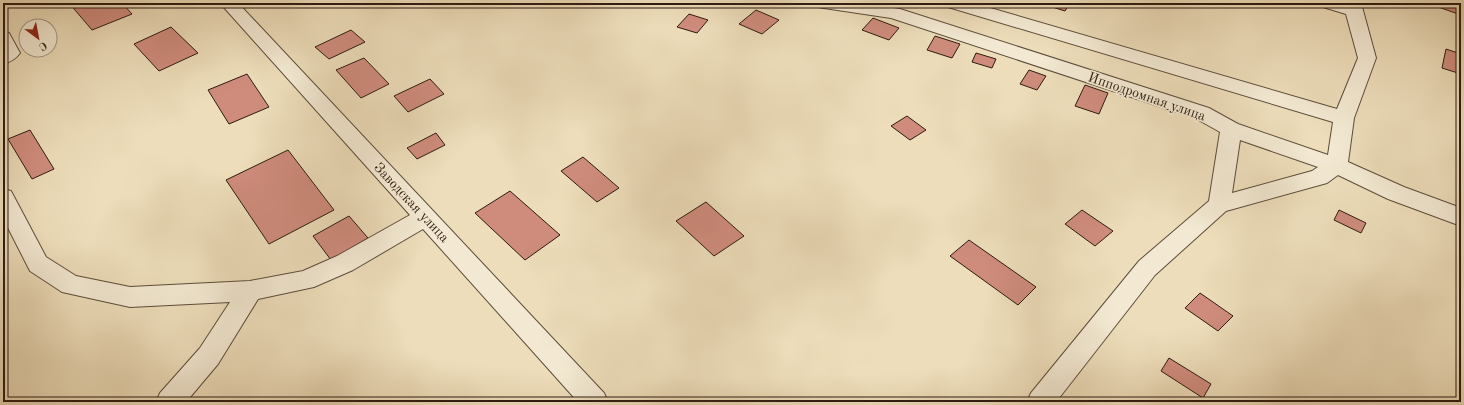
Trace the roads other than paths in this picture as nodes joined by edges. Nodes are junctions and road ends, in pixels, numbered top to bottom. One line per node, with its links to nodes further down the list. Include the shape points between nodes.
1 (229, 3): 13 (street, Заводская улица)
2 (824, 3): 9 (street, Ипподромная улица, via 894,12 1202,113)
3 (954, 3): 8 (street)
4 (1329, 3): 5 (street)
5 (1353, 7): 8 (street, via 1367,58)
6 (3, 37): 7 (street, via 11,53)
7 (3, 58)
8 (1344, 118): 10 (street)
9 (1231, 129): 10 (street, Ипподромная улица); 12 (street)
10 (1337, 166): 12 (street, via 1319,177); 14 (street, Ипподромная улица, via 1396,193)
11 (3, 197): 15 (street, via 38,264 70,285 130,297)
12 (1219, 205): 18 (street, via 1147,268)
13 (425, 217): 15 (street, via 345,263 306,280); 17 (street, Заводская улица)
14 (1461, 217)
15 (250, 291): 16 (street, via 209,356)
16 (169, 402)
17 (595, 402)
18 (1040, 402)

